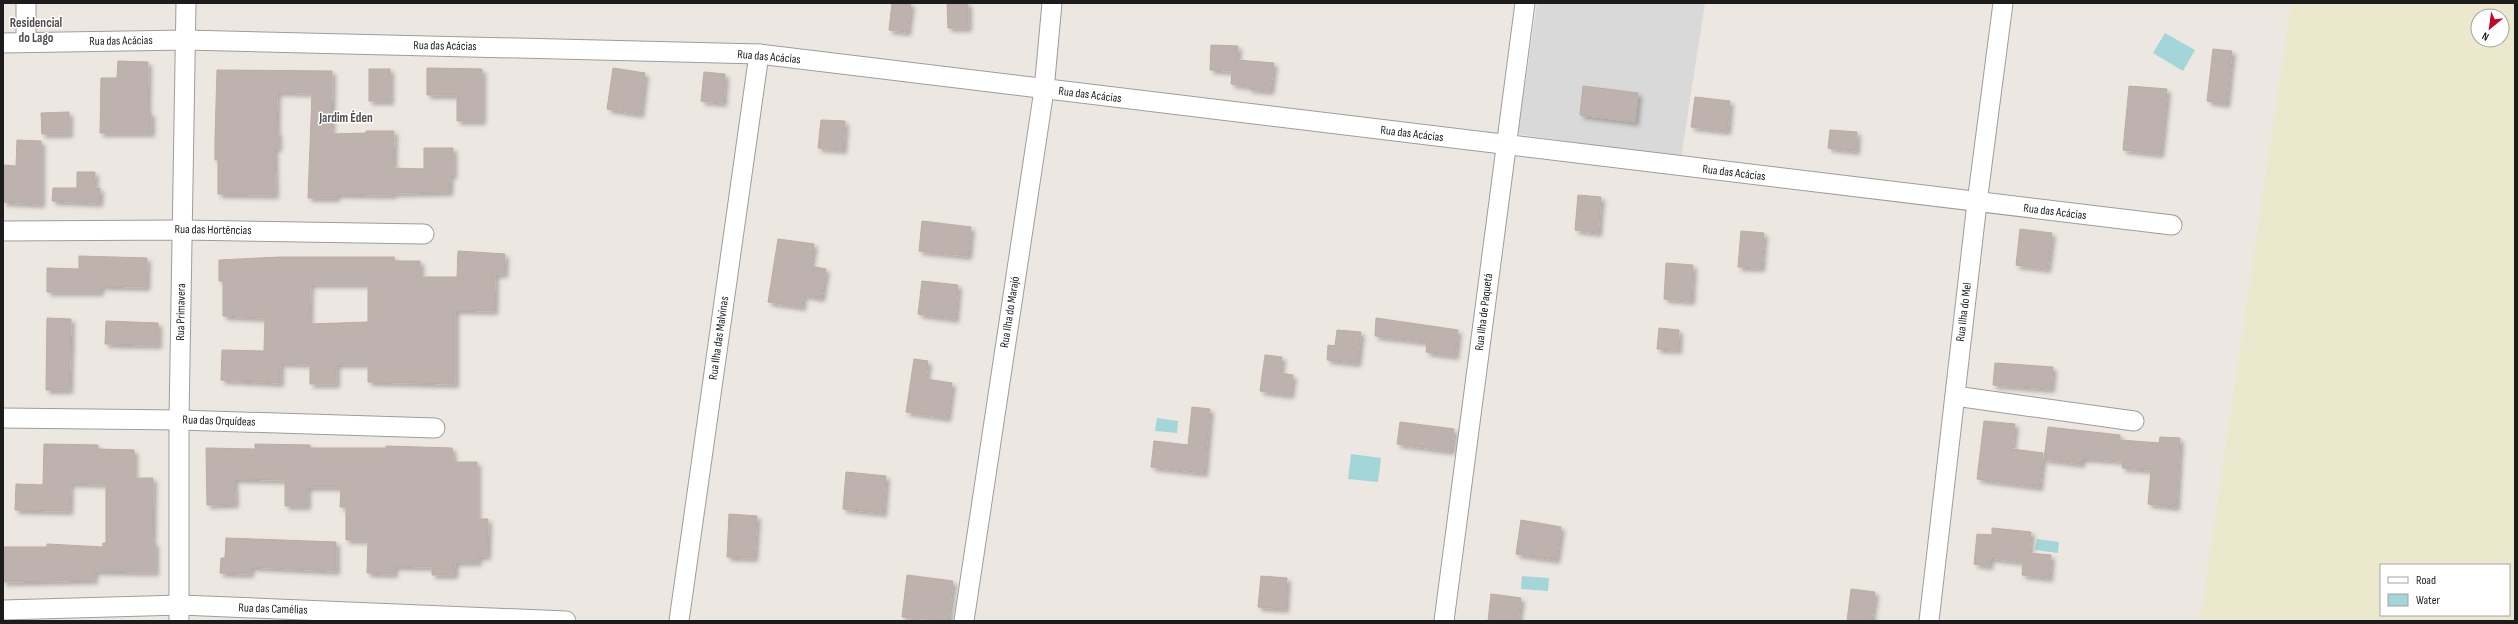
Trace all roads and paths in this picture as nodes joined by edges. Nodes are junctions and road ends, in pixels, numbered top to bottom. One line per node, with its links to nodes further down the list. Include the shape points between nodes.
1 (26, 3): 7 (street)
2 (186, 3): 6 (street, Rua Primavera)
3 (1052, 3): 10 (street, Rua Ilha do Marajó)
4 (1525, 3): 11 (street, Rua Ilha de Paquetá)
5 (2003, 3): 12 (street, Rua Ilha do Mel)
6 (186, 40): 7 (street, Rua das Acácias); 9 (street, Rua das Acácias); 14 (street, Rua Primavera)
7 (26, 42): 8 (street, Rua das Acácias)
8 (3, 43)
9 (759, 54): 10 (street, Rua das Acácias); 25 (street, Rua Ilha das Malvinas)
10 (1044, 90): 11 (street, Rua das Acácias); 26 (street, Rua Ilha do Marajó)
11 (1505, 145): 12 (street, Rua das Acácias); 27 (street, Rua Ilha de Paquetá)
12 (1977, 203): 13 (street, Rua das Acácias); 17 (street, Rua Ilha do Mel)
13 (2172, 226)
14 (183, 230): 15 (street, Rua das Hortências); 16 (street, Rua das Hortências); 19 (street, Rua Primavera)
15 (3, 231)
16 (424, 234)
17 (1955, 396): 20 (street); 28 (street, Rua Ilha do Mel)
18 (3, 418): 19 (street, Rua das Orquídeas)
19 (179, 420): 21 (street, Rua das Orquídeas); 23 (street, Rua Primavera)
20 (2134, 421)
21 (435, 428)
22 (3, 610): 23 (street, Rua das Camélias)
23 (180, 613): 24 (street, Rua das Camélias)
24 (566, 621)
25 (679, 621)
26 (964, 621)
27 (1444, 621)
28 (1929, 621)

